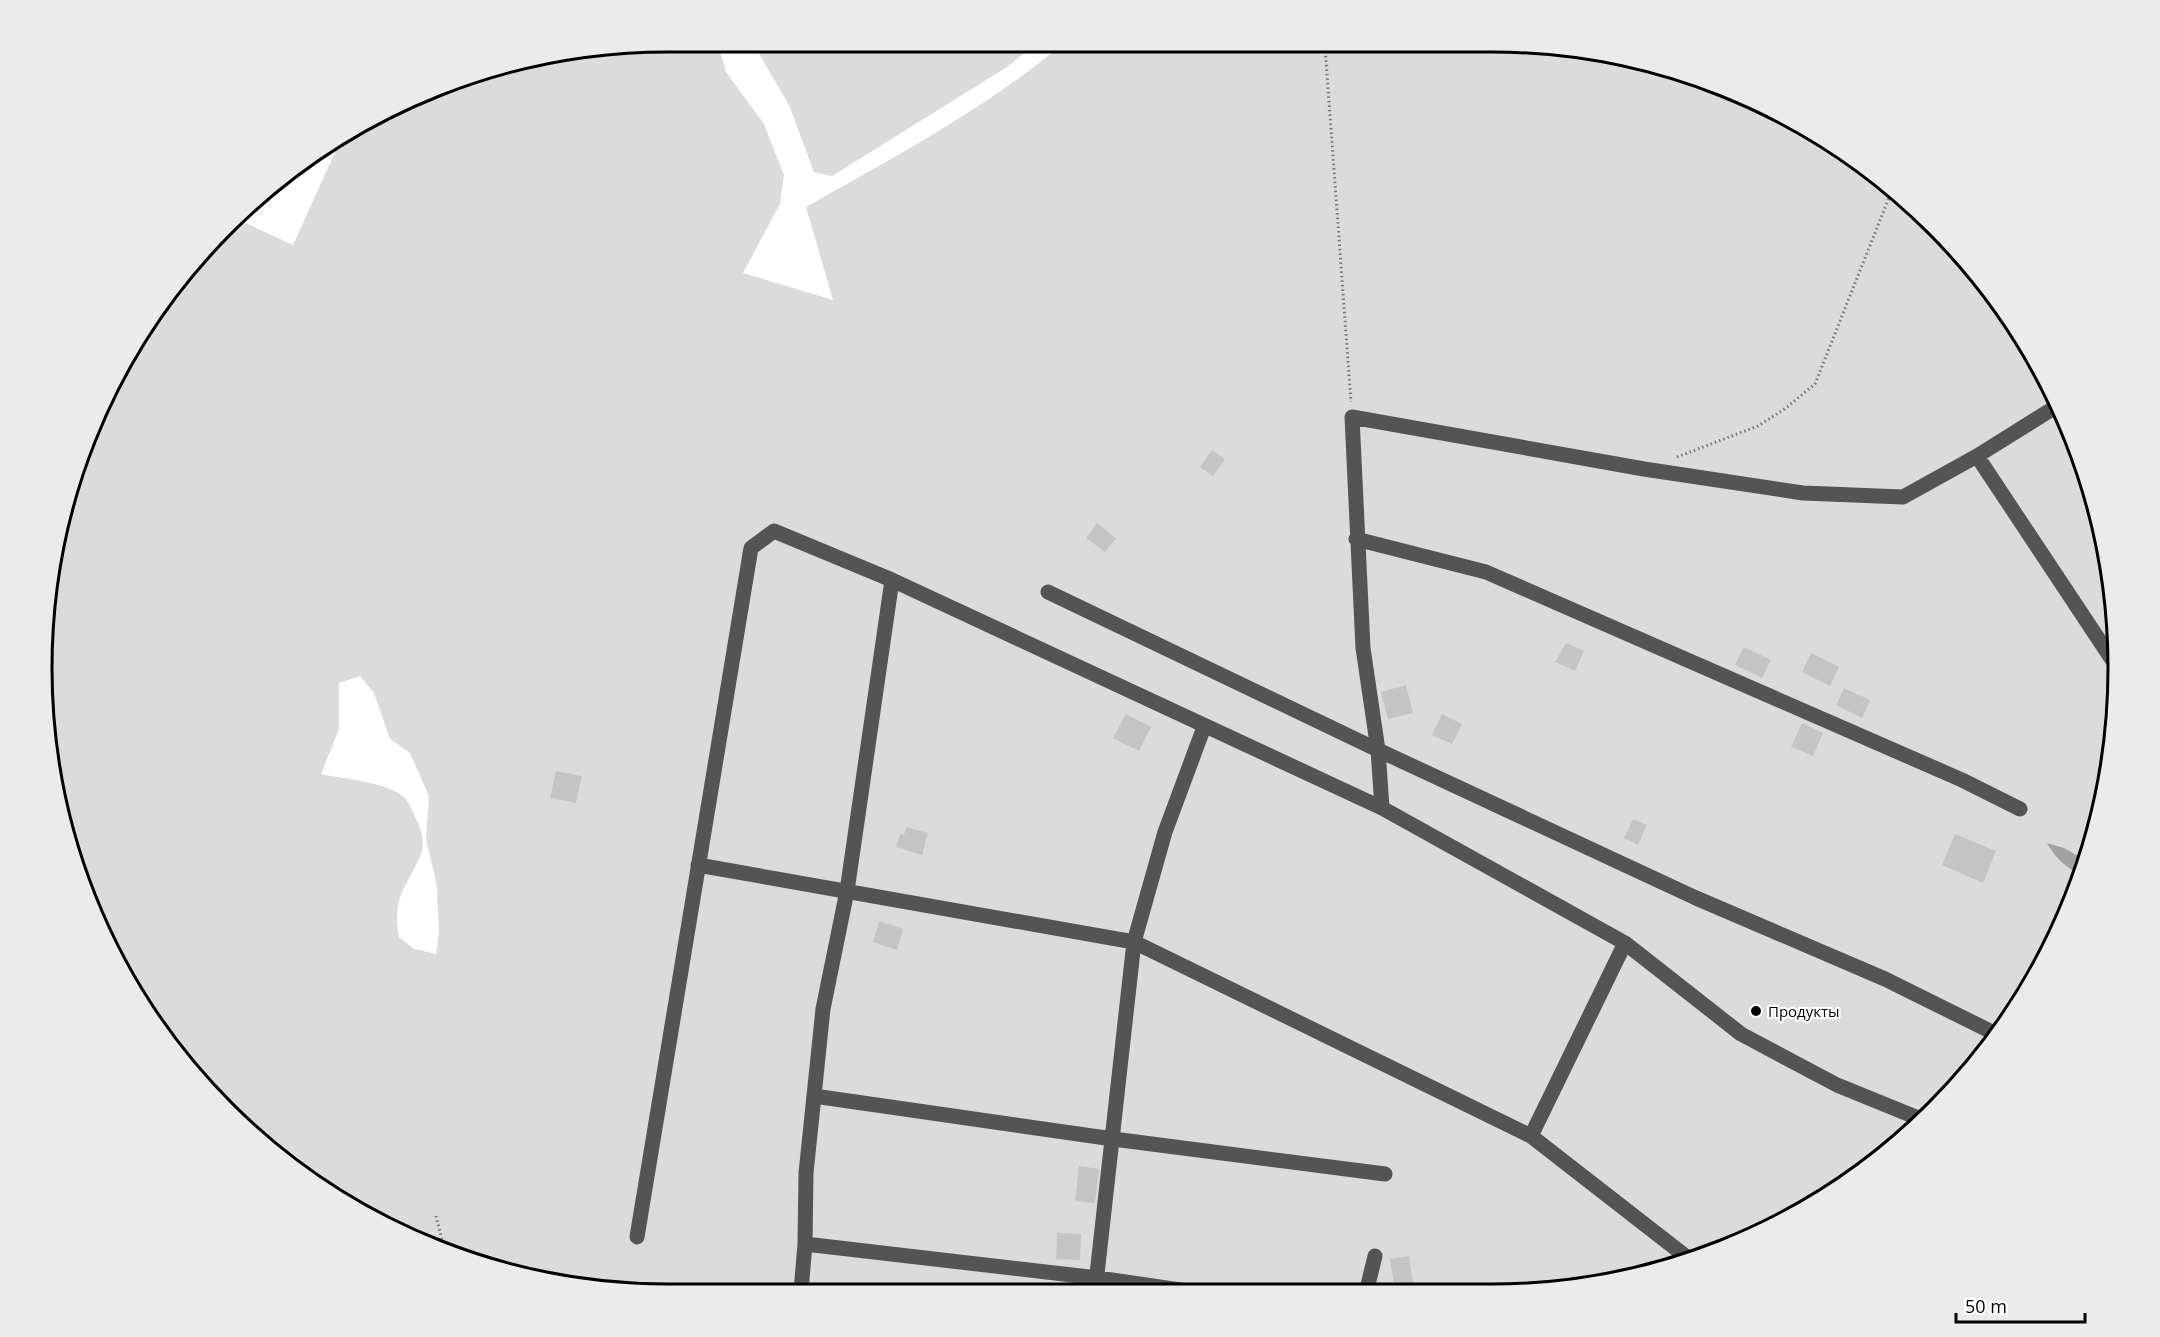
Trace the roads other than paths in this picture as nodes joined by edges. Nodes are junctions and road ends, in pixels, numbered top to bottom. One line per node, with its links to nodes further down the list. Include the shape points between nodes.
1 (2050, 410): 2 (street)
2 (1977, 456): 3 (street, via 1903,497 1803,494 1352,417); 6 (street)
3 (1356, 539): 8 (street, via 1363,648); 10 (street, via 1486,572)
4 (892, 580): 7 (street); 11 (street, via 774,531 751,548); 12 (street)
5 (1048, 592): 8 (street)
6 (2107, 652)
7 (1204, 727): 9 (street); 13 (street, via 1166,832)
8 (1378, 750): 9 (street); 15 (street, via 1696,898 1885,979)
9 (1382, 808): 14 (street)
10 (2020, 809)
11 (698, 865): 12 (street); 21 (street)
12 (847, 891): 13 (street); 16 (street, via 823,1009)
13 (1134, 942): 18 (street); 19 (street)
14 (1625, 943): 17 (street, via 1741,1034 1837,1085); 18 (street)
15 (1989, 1031)
16 (814, 1096): 19 (street); 22 (street, via 806,1173)
17 (1914, 1116)
18 (1531, 1136): 23 (street)
19 (1113, 1139): 20 (street); 27 (street)
20 (1385, 1174)
21 (637, 1237)
22 (806, 1244): 25 (street); 26 (street)
23 (1683, 1254)
24 (1375, 1256): 28 (street)
25 (802, 1284)
26 (1089, 1284)
27 (1096, 1284)
28 (1368, 1284)

